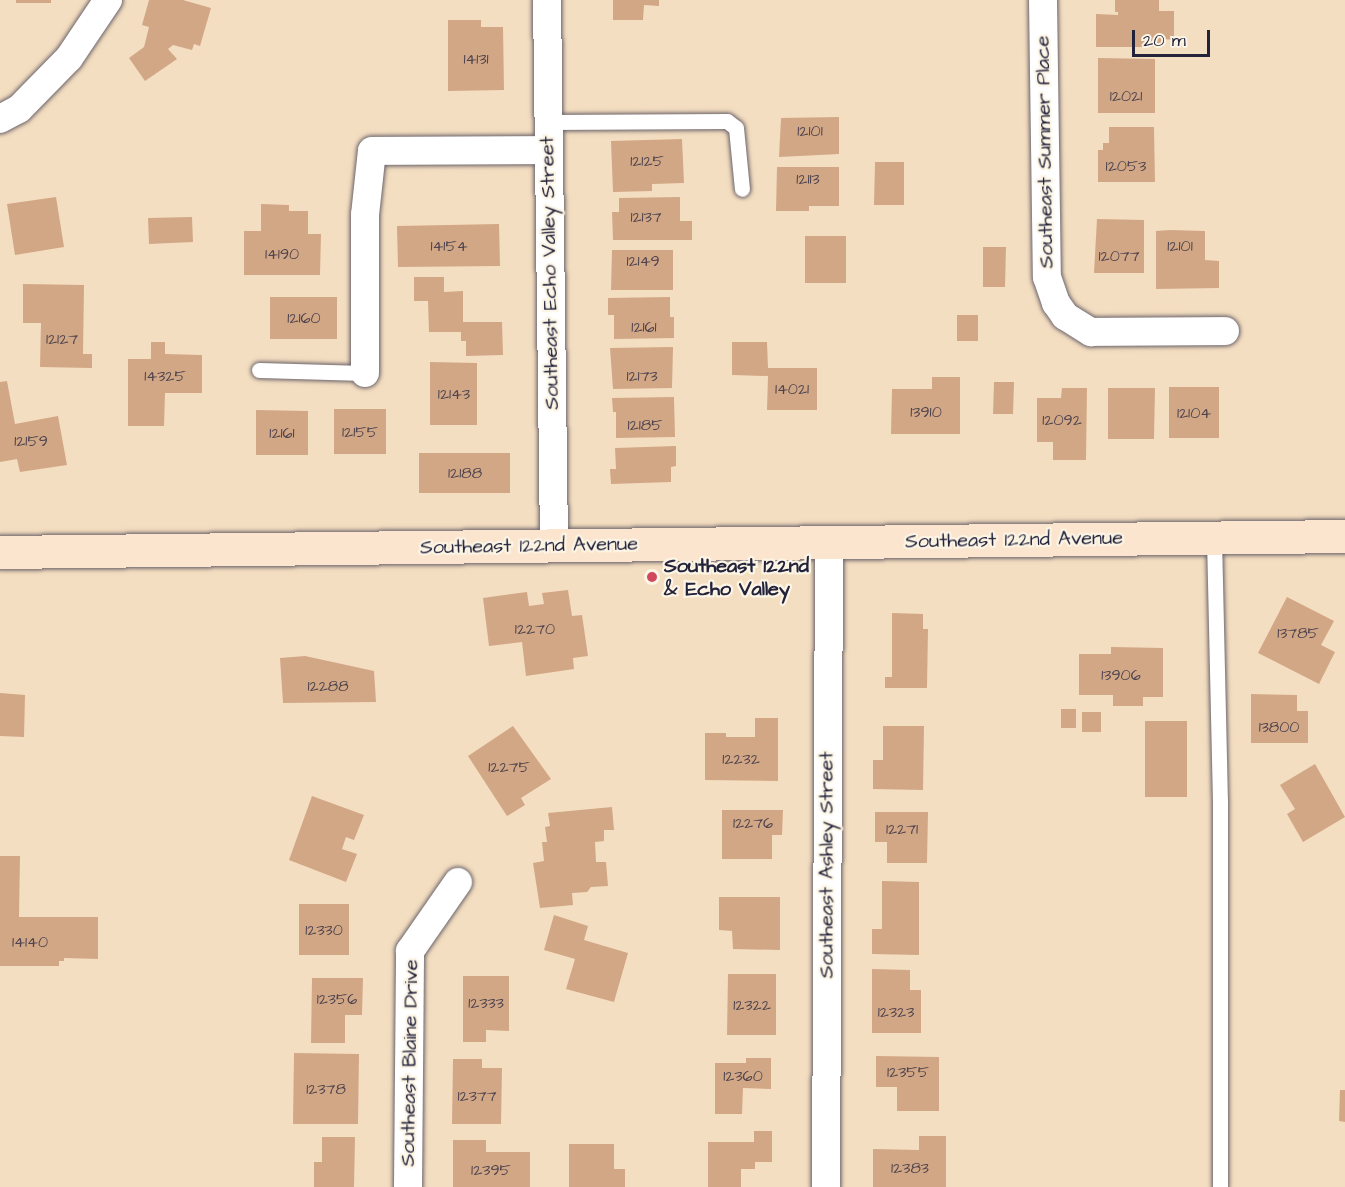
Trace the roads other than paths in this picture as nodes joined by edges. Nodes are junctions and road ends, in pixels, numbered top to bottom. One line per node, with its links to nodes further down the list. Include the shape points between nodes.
1 (108, 0): 4 (street, via 69,58 19,109)
2 (547, 0): 5 (street, Southeast Echo Valley Street)
3 (1043, 0): 8 (street, Southeast Summer Place, via 1047,278 1056,303 1065,316 1091,332)
4 (0, 119)
5 (548, 122): 6 (street, Southeast Echo Valley Street); 7 (lane, via 727,121 736,128)
6 (549, 150): 10 (street, via 372,151 365,215); 14 (street, Southeast Echo Valley Street)
7 (742, 189)
8 (1225, 331)
9 (259, 370): 10 (lane)
10 (365, 373)
11 (1345, 536): 12 (main road, Southeast 122nd Avenue)
12 (1214, 538): 13 (main road, Southeast 122nd Avenue); 19 (lane, via 1220,801)
13 (829, 542): 14 (main road, Southeast 122nd Avenue); 18 (street, Southeast Ashley Street)
14 (554, 545): 15 (main road, Southeast 122nd Avenue)
15 (0, 552)
16 (458, 882): 17 (street, Southeast Blaine Drive, via 410,951)
17 (408, 1187)
18 (826, 1187)
19 (1220, 1187)

